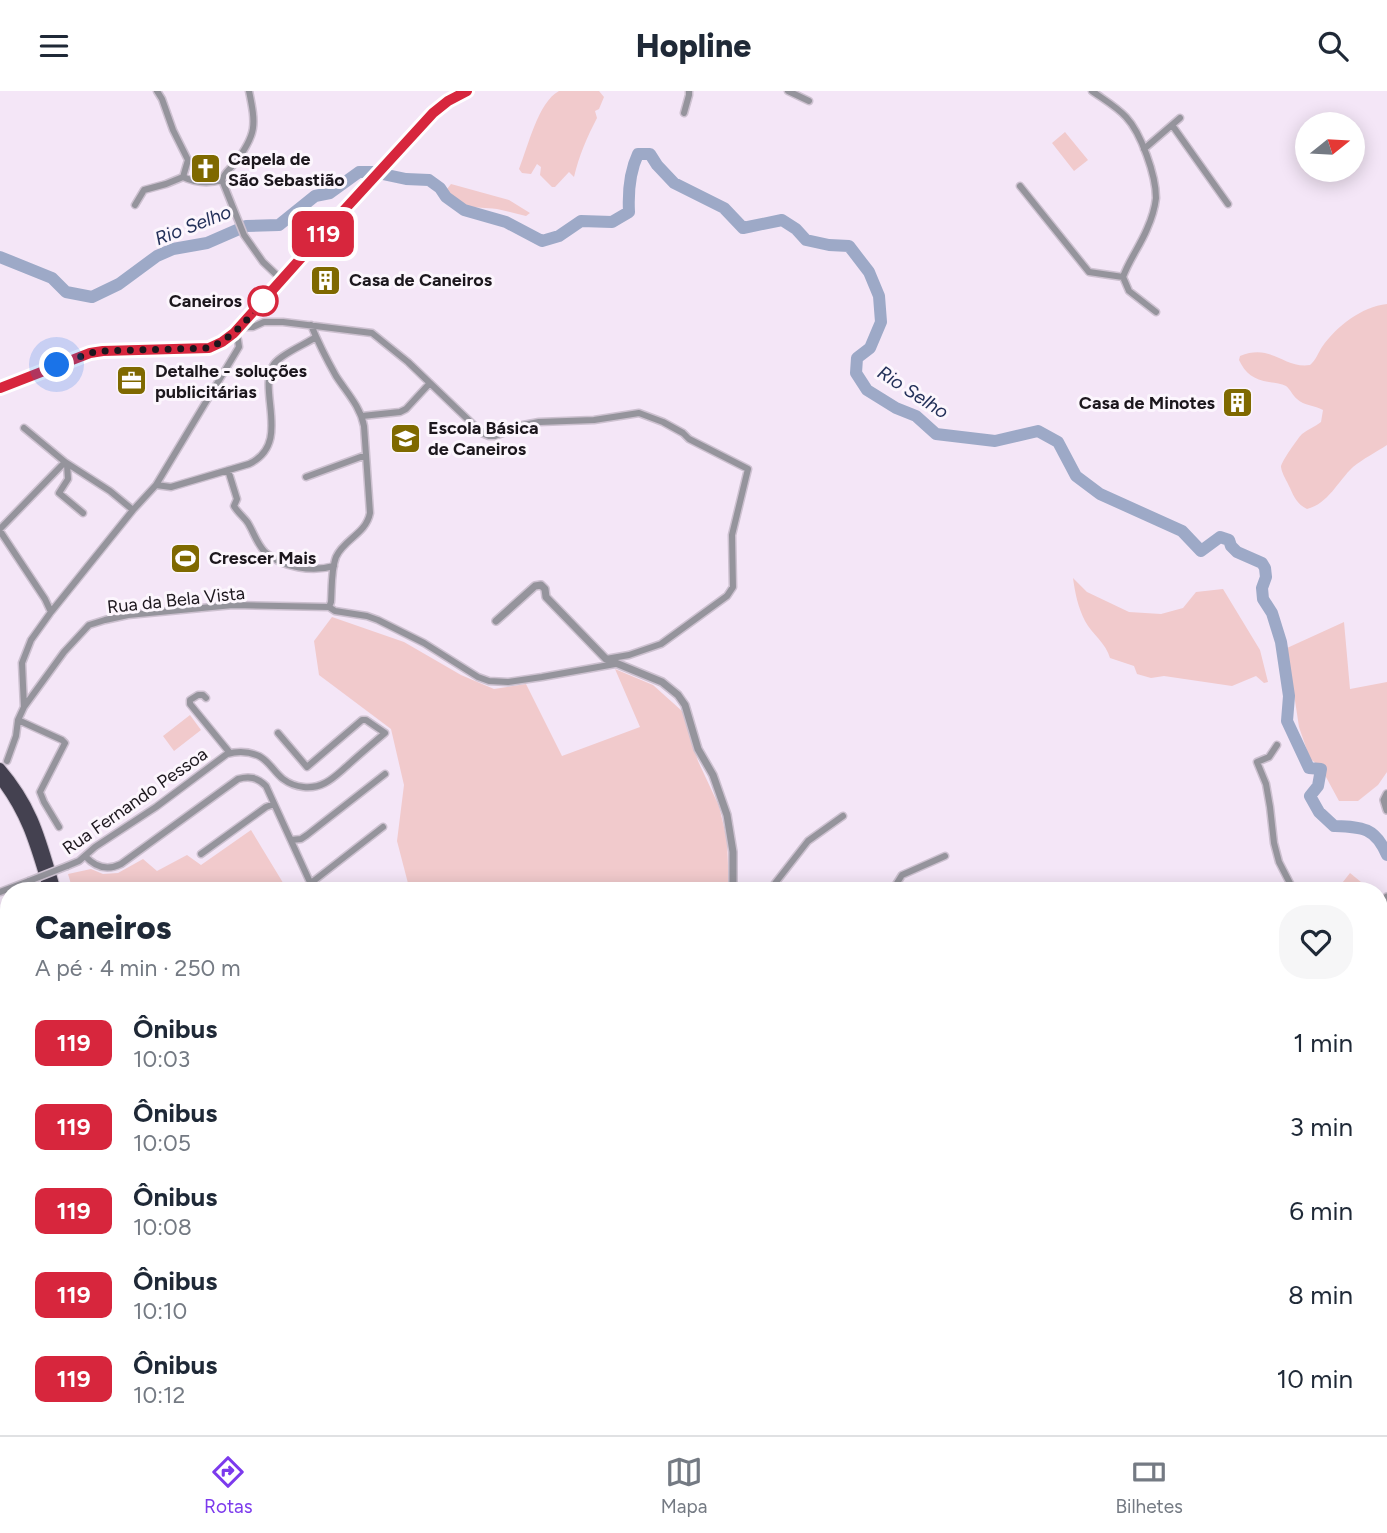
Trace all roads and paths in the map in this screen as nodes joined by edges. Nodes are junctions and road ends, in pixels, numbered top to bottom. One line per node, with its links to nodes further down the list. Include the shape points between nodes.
1 (157, 91): 12 (street, via 188,160)
2 (249, 91): 13 (street, via 254,126 249,142)
3 (467, 91): 18 (main road, via 433,113)
4 (689, 91): 8 (street)
5 (788, 91): 7 (street)
6 (1092, 91): 11 (street, via 1126,117)
7 (809, 101)
8 (684, 113)
9 (1181, 118): 10 (street)
10 (1172, 125): 11 (street); 15 (street)
11 (1144, 149): 17 (street, via 1156,197 1147,228)
12 (183, 177): 13 (street, via 194,182); 16 (street, via 144,190)
13 (222, 178): 18 (street, via 244,235)
14 (1020, 187): 17 (street, via 1089,272)
15 (1228, 204)
16 (135, 205)
17 (1123, 277): 19 (street, via 1129,291)
18 (282, 281): 20 (main road)
19 (1156, 312)
20 (243, 324): 21 (street); 22 (main road)
21 (311, 325): 23 (street); 24 (street, via 372,333)
22 (234, 333): 25 (main road, via 209,348 90,353); 32 (street, via 239,347)
23 (316, 337): 26 (street); 30 (street, via 276,361 269,375 272,427 264,452 257,460)
24 (430, 383): 26 (street, via 400,412); 40 (street, via 489,436 539,422 639,413 748,469 732,535 733,587 727,596 661,644)
25 (0, 388)
26 (362, 416): 28 (street)
27 (24, 428): 29 (street)
28 (366, 455): 31 (street); 36 (street, via 368,522 341,549)
29 (66, 463): 33 (street); 34 (street, via 68,479 59,493); 35 (street)
30 (228, 470): 32 (street, via 171,487); 36 (street, via 237,499 234,506 266,553 297,567 320,570)
31 (306, 477)
32 (156, 485): 33 (street)
33 (134, 510): 38 (street)
34 (83, 513)
35 (0, 530): 38 (street)
36 (334, 566): 37 (street)
37 (329, 607): 41 (street, Rua da Bela Vista, via 377,620 489,681); 43 (street, Rua da Bela Vista, via 233,605 128,615 89,625)
38 (51, 612): 43 (street, via 31,640 22,663)
39 (496, 621): 40 (street, via 541,585 546,597)
40 (606, 659): 41 (street)
41 (615, 664): 66 (street, via 662,682 685,705 698,749 727,815)
42 (206, 698): 47 (street, via 198,695 190,704)
43 (24, 708): 44 (street, Rua da Bela Vista)
44 (18, 720): 48 (street, Rua da Bela Vista, via 16,736); 55 (street, via 65,743 40,792)
45 (278, 733): 47 (street, Rua Fernando Pessoa, via 307,767 362,720 384,733 333,778 312,787 283,779 259,756)
46 (1277, 745): 69 (street, via 1269,757 1257,762 1266,784 1279,862)
47 (230, 753): 59 (street, Rua Fernando Pessoa)
48 (2, 764): 50 (highway)
49 (385, 774): 57 (street, via 307,835)
50 (3, 780): 62 (highway, via 30,829); 63 (highway, via 22,797 32,816)
51 (1387, 794): 53 (street)
52 (274, 804): 57 (street); 58 (street); 59 (street, via 261,781 245,777 121,865 100,867)
53 (1387, 810)
54 (843, 816): 67 (street, via 808,841)
55 (59, 827)
56 (383, 827): 65 (street)
57 (291, 840): 64 (street)
58 (201, 854)
59 (85, 856): 61 (street, Rua Fernando Pessoa, bridge)
60 (945, 856): 68 (street, via 902,874)
61 (26, 882)
62 (46, 882)
63 (53, 882)
64 (311, 882)
65 (312, 882)
66 (733, 882)
67 (776, 882)
68 (897, 882)
69 (1289, 882)

